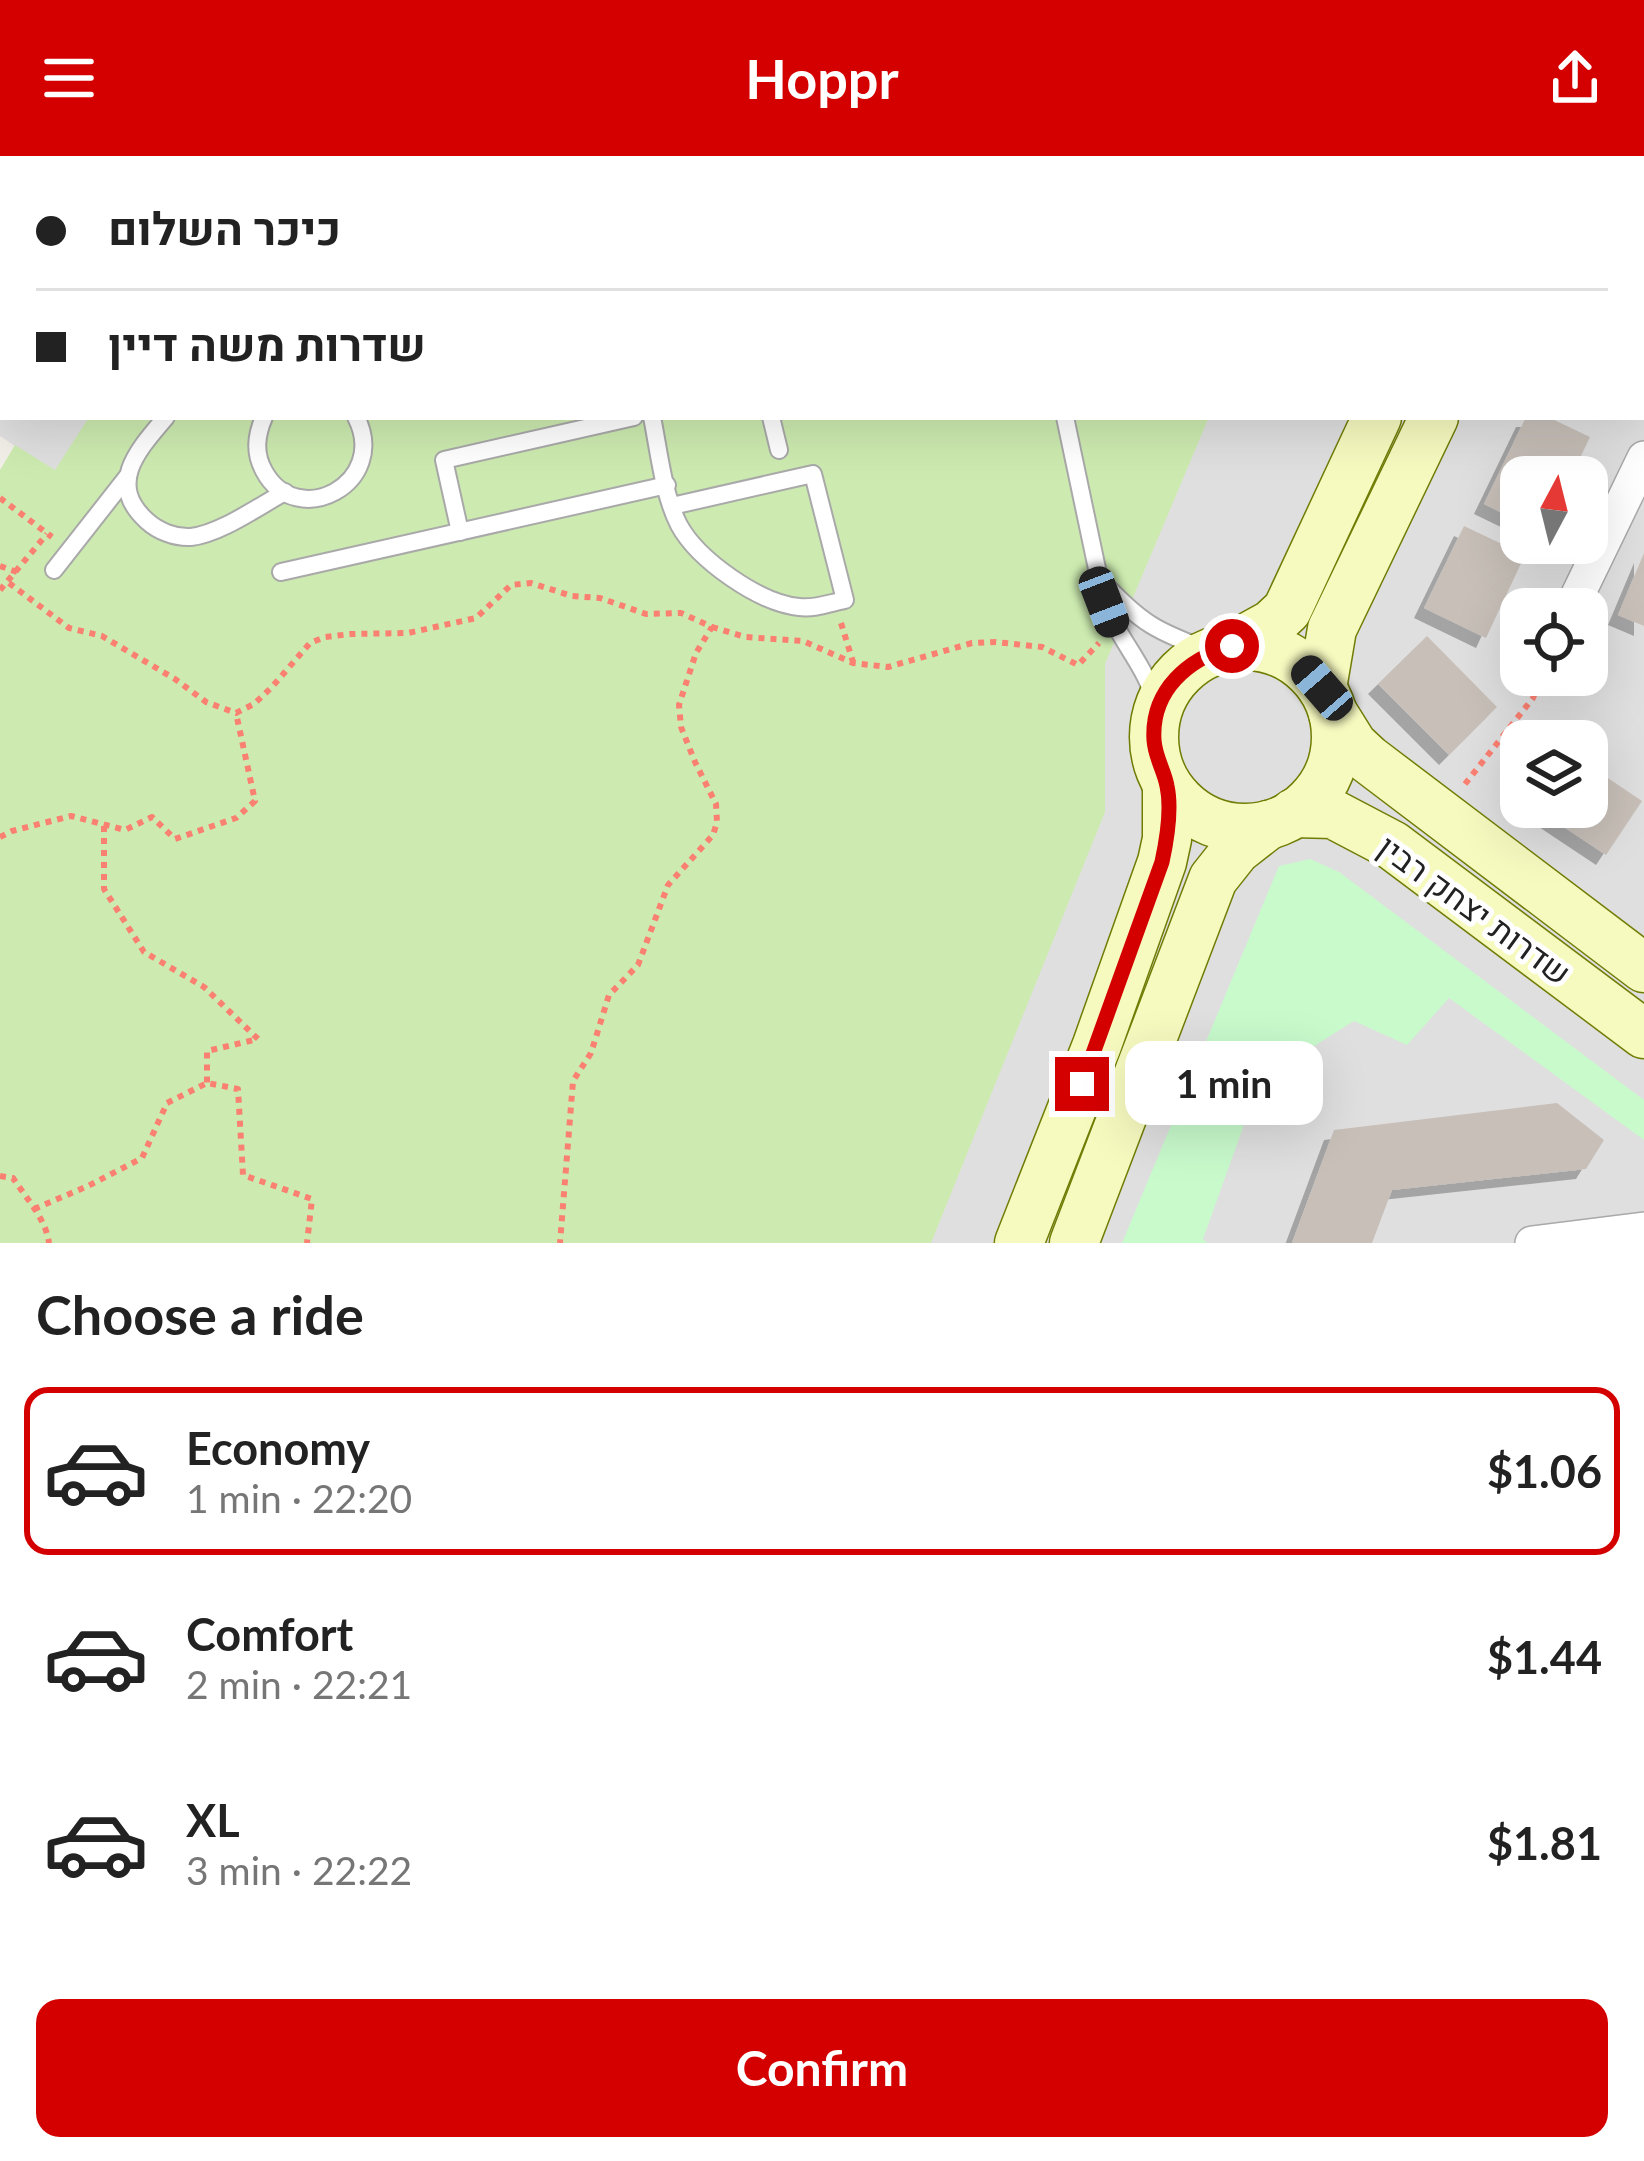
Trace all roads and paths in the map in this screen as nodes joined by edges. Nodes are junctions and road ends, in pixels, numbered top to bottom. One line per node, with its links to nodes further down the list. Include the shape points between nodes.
1 (163, 420): 12 (lane)
2 (263, 420): 14 (lane, via 261,466)
3 (362, 420): 14 (lane, via 364,452 352,480 326,497)
4 (653, 420): 13 (lane)
5 (772, 420): 10 (lane)
6 (1066, 420): 24 (lane)
7 (1376, 420): 31 (main road, via 1287,610)
8 (1433, 420): 34 (main road, via 1331,629)
9 (582, 423): 17 (lane, via 444,460)
10 (779, 450)
11 (1641, 470): 26 (street)
12 (128, 476): 14 (lane, via 136,511 174,536 211,532); 19 (lane)
13 (667, 485): 16 (lane); 17 (lane)
14 (285, 492)
15 (0, 499): 18 (path)
16 (672, 506): 28 (lane, via 694,545 749,588 800,607); 28 (lane, via 813,474 844,600)
17 (460, 532): 23 (lane)
18 (47, 534): 19 (path); 22 (path)
19 (69, 550): 21 (lane)
20 (0, 566): 22 (path)
21 (54, 570)
22 (17, 572): 25 (path)
23 (281, 572)
24 (1099, 578): 30 (lane); 31 (lane, via 1162,634)
25 (9, 583): 27 (path); 36 (path, via 69,628 102,636 206,702)
26 (1582, 588)
27 (0, 590)
28 (835, 602): 32 (path)
29 (712, 627): 32 (path, via 802,641); 36 (path, via 681,613 646,614 531,583 511,585 476,618 310,643 254,704); 50 (path, via 679,705 717,822 668,885 638,965 609,995 573,1081)
30 (1114, 628): 32 (path, via 1078,665 1042,647 996,642 888,667); 35 (lane, via 1153,687)
31 (1222, 649): 34 (main road, via 1283,654 1305,668); 35 (main road, via 1185,667)
32 (853, 663)
33 (1534, 696): 38 (path)
34 (1328, 701): 38 (main road, שדרות יצחק רבין, via 1353,745); 39 (main road, via 1336,742 1330,770 1316,794)
35 (1157, 710): 37 (main road, via 1153,736)
36 (236, 712): 40 (path, via 255,800 236,818 175,839 152,817 125,830)
37 (1167, 785): 39 (main road, via 1211,821 1239,827); 51 (main road, via 1162,862)
38 (1441, 814): 42 (main road, שדרות יצחק רבין)
39 (1281, 819): 43 (main road, שדרות יצחק רבין, via 1333,814 1392,845); 52 (main road, via 1236,850 1213,879)
40 (104, 826): 41 (path, via 71,816); 44 (path, via 104,889 144,952 204,986 258,1039 208,1051)
41 (0, 837)
42 (1644, 968)
43 (1644, 1034)
44 (207, 1083): 46 (path, via 167,1103 142,1157); 49 (path, via 238,1089 244,1174 312,1199)
45 (0, 1176): 46 (path, via 13,1178)
46 (34, 1209): 48 (path)
47 (1644, 1229): 53 (street)
48 (49, 1243)
49 (307, 1243)
50 (560, 1243)
51 (1019, 1243)
52 (1074, 1243)
53 (1532, 1243)

